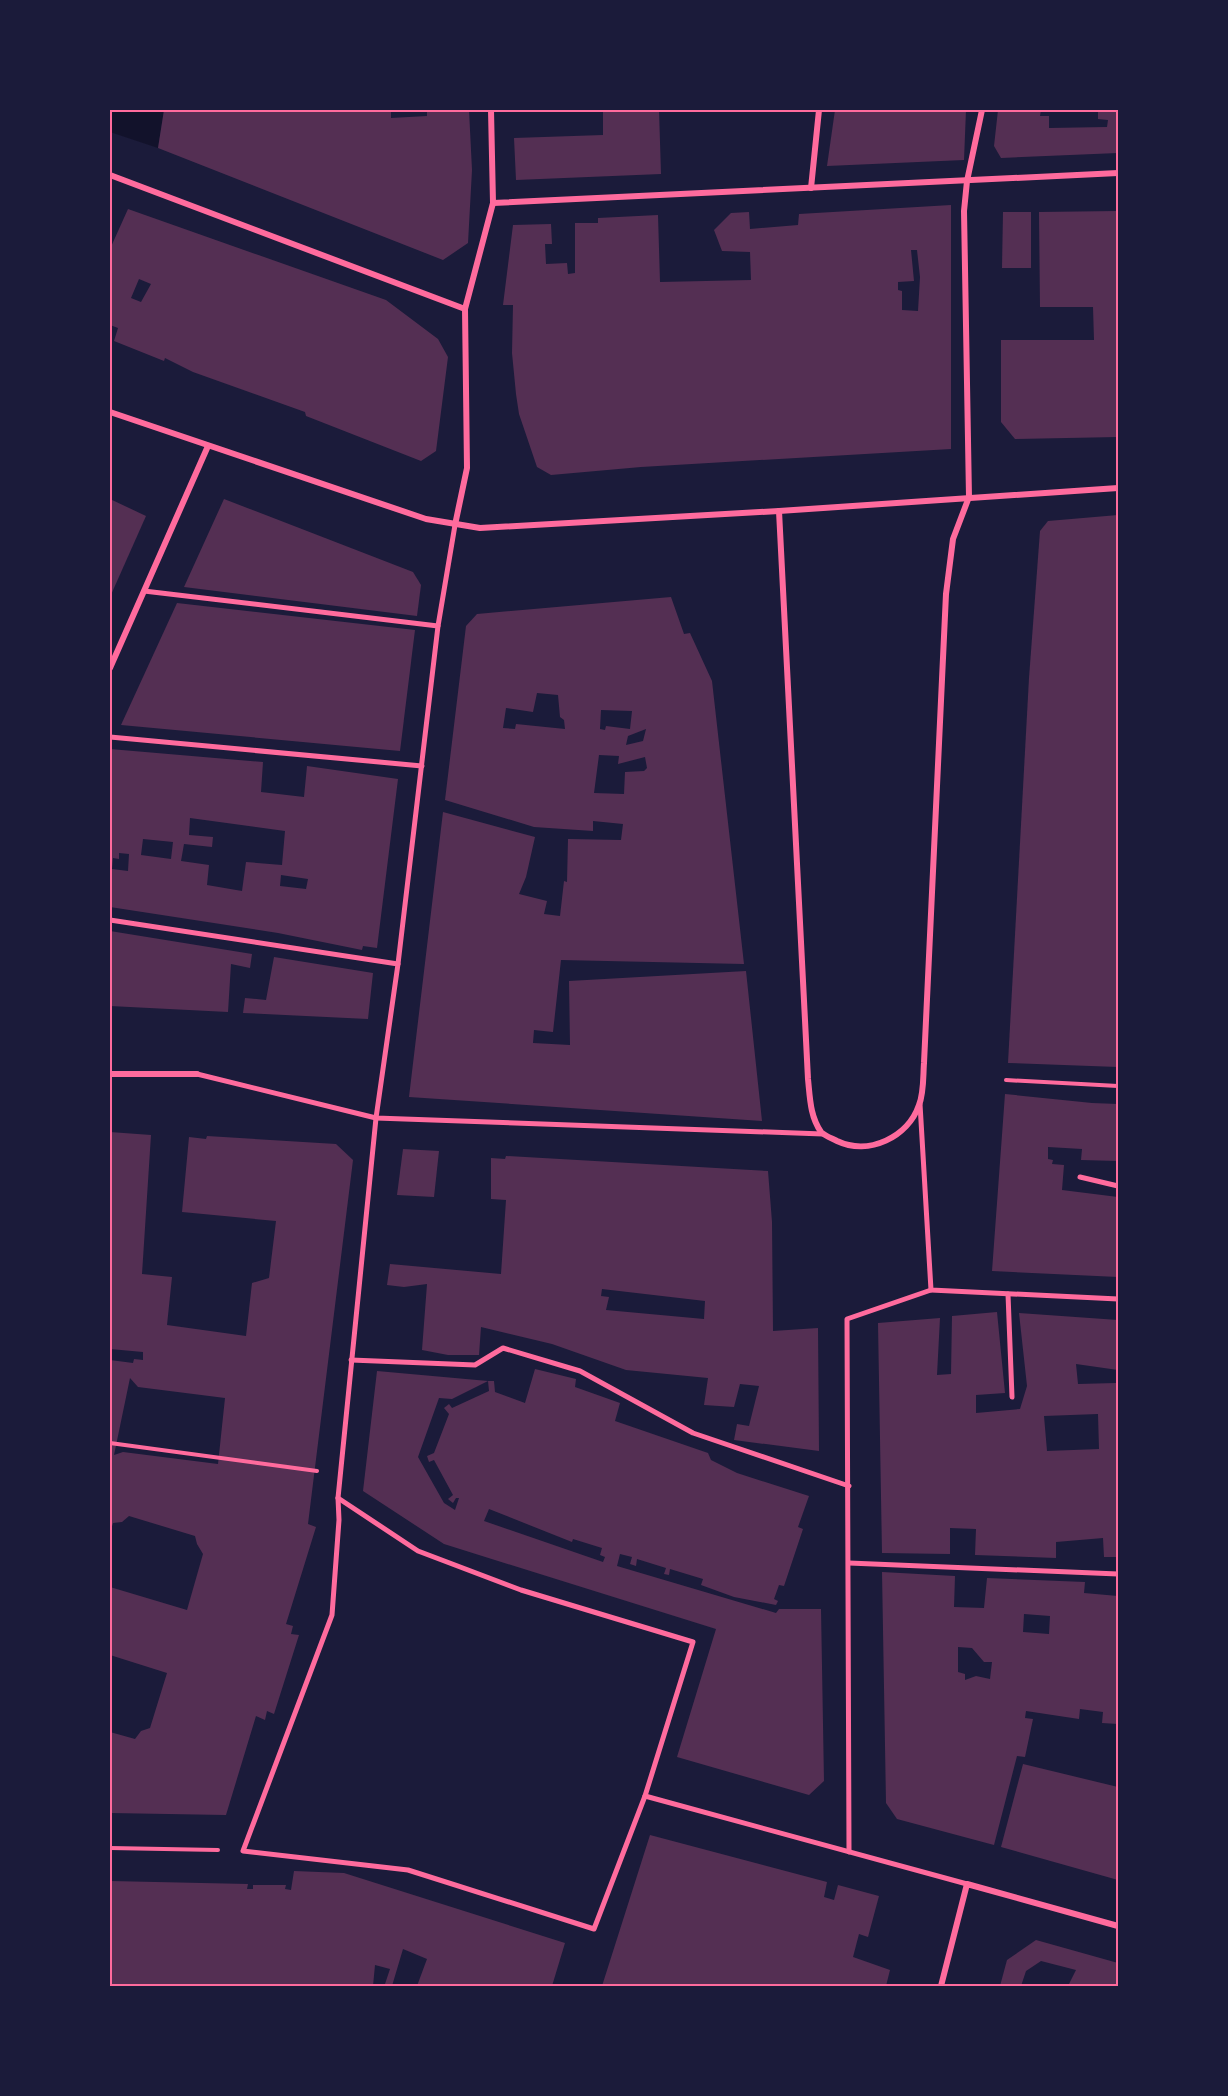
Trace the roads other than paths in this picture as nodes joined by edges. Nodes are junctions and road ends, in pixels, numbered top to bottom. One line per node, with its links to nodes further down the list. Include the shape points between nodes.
1 (491, 110): 8 (street)
2 (819, 110): 7 (street)
3 (982, 110): 6 (street)
4 (1119, 173): 6 (street)
5 (110, 176): 9 (street)
6 (967, 180): 7 (street); 13 (street, via 964,211)
7 (812, 188): 8 (street)
8 (494, 203): 9 (street)
9 (465, 309): 15 (street, via 467,468)
10 (110, 412): 11 (street)
11 (208, 446): 15 (street, via 426,519); 16 (street)
12 (1119, 488): 13 (street)
13 (969, 497): 14 (street); 25 (street, via 954,539 946,594)
14 (778, 510): 15 (street, via 480,528); 27 (street, via 808,1079 812,1116)
15 (455, 525): 17 (street)
16 (144, 591): 17 (street); 18 (street)
17 (438, 626): 20 (street)
18 (110, 668)
19 (110, 737): 20 (street)
20 (422, 766): 22 (street)
21 (110, 920): 22 (street)
22 (398, 963): 26 (street)
23 (110, 1074): 24 (street)
24 (197, 1074): 26 (street)
25 (920, 1104): 27 (street, via 896,1136 878,1144 843,1144); 30 (street)
26 (376, 1118): 27 (street); 33 (street)
27 (823, 1134)
28 (1080, 1177): 29 (street)
29 (1119, 1186)
30 (931, 1290): 31 (street); 35 (street, via 847,1319)
31 (1008, 1294): 32 (street); 34 (street)
32 (1119, 1299)
33 (351, 1360): 35 (street, via 475,1365 503,1348 580,1371 693,1433); 36 (street)
34 (1012, 1397)
35 (849, 1486): 37 (street)
36 (338, 1498): 39 (street, via 418,1551 521,1590 693,1642); 39 (street, via 332,1615 243,1851 408,1870 594,1929)
37 (849, 1563): 38 (street); 40 (street)
38 (1119, 1574)
39 (645, 1796): 40 (street)
40 (849, 1852): 41 (street)
41 (967, 1884): 42 (street); 43 (street)
42 (1119, 1926)
43 (940, 1986)

